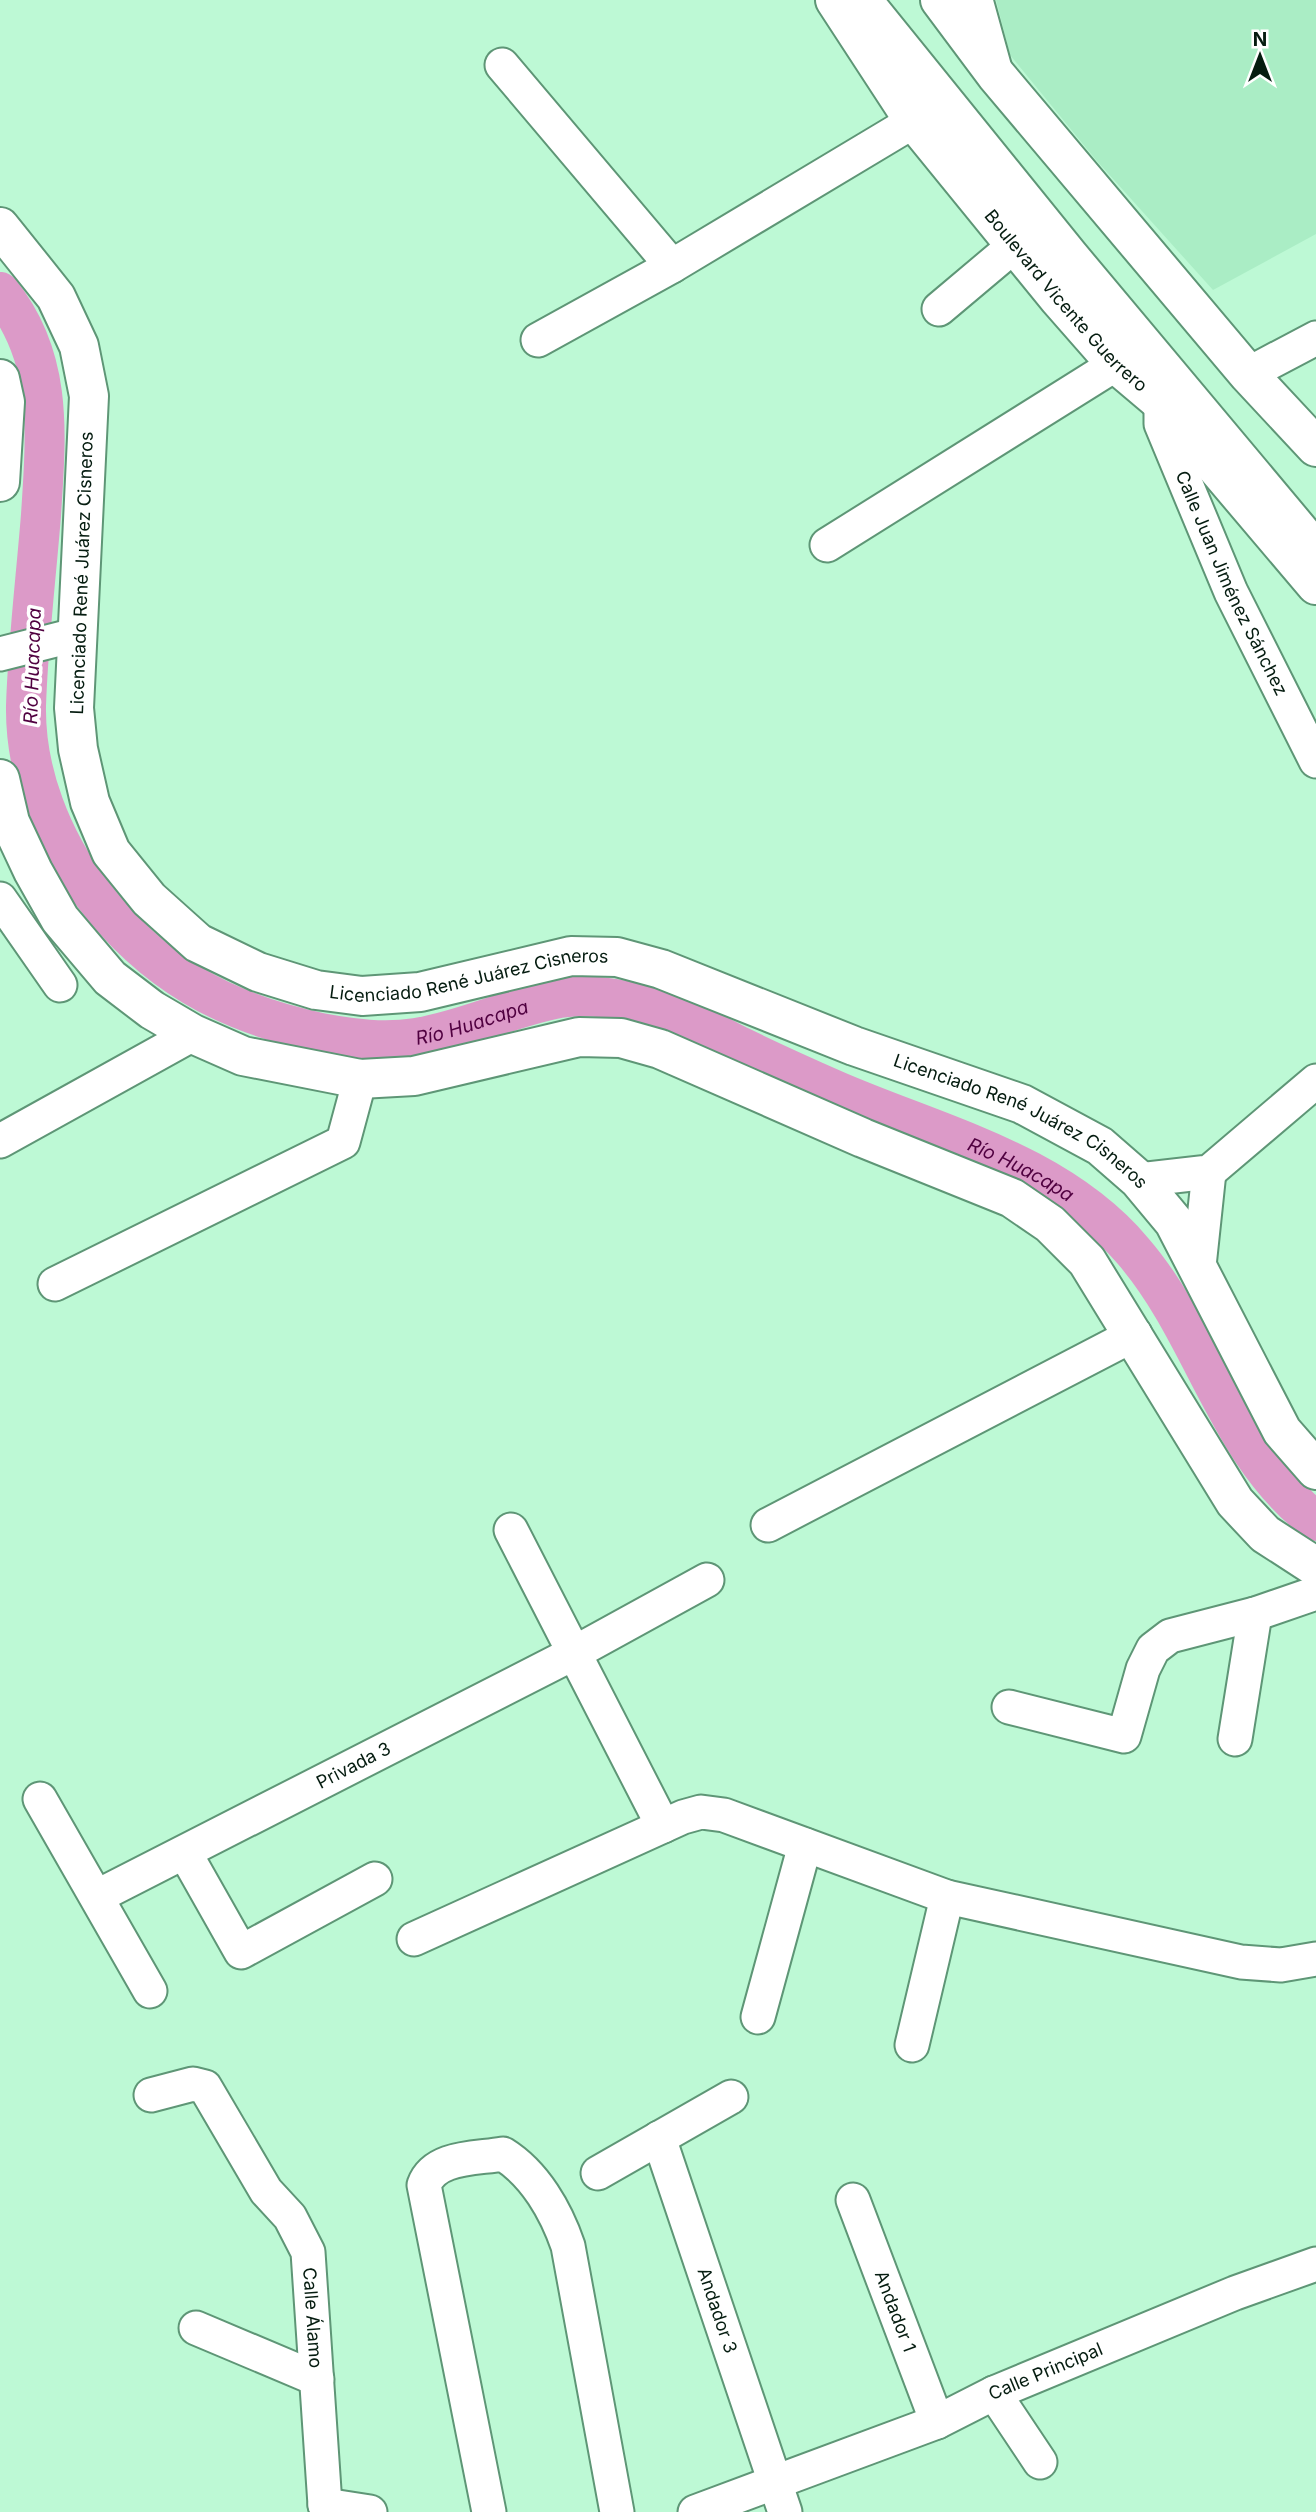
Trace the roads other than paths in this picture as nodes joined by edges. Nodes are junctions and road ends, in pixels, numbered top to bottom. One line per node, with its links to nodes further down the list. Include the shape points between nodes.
1 (836, 0): 8 (main road); 9 (main road, Boulevard Vicente Guerrero)
2 (862, 0): 8 (main road, Boulevard Vicente Guerrero)
3 (887, 0): 22 (main road, via 1095,257)
4 (940, 0): 7 (main road)
5 (976, 0): 7 (street)
6 (502, 65): 12 (street)
7 (996, 75): 17 (main road)
8 (924, 76): 24 (main road, Boulevard Vicente Guerrero)
9 (914, 121): 11 (main road, Boulevard Vicente Guerrero); 12 (street)
10 (0, 227): 26 (main road, Licenciado René Juárez Cisneros, via 56,298 79,346 89,396)
11 (1015, 245): 13 (street); 16 (main road, Boulevard Vicente Guerrero)
12 (672, 266): 15 (street)
13 (939, 309)
14 (1316, 338): 17 (street)
15 (538, 340)
16 (1116, 364): 19 (main road, Boulevard Vicente Guerrero); 23 (street)
17 (1248, 374): 20 (main road)
18 (0, 379): 21 (main road, via 5,402)
19 (1161, 402): 25 (main road, Boulevard Vicente Guerrero); 28 (street, Calle Juan Jiménez Sánchez, via 1161,424 1231,592)
20 (1316, 447)
21 (0, 482)
22 (1316, 516)
23 (827, 545)
24 (1316, 551)
25 (1316, 585)
26 (73, 636): 27 (street); 38 (main road, Licenciado René Juárez Cisneros, via 78,749 90,802 111,852 149,899 198,943 258,972 316,990 362,996 420,992 572,956 628,960 1022,1104 1100,1146)
27 (4, 653)
28 (1316, 761)
29 (0, 779): 31 (main road)
30 (0, 899): 31 (street)
31 (45, 930): 32 (street); 33 (main road, via 152,1010)
32 (60, 985)
33 (193, 1034): 34 (main road, via 243,1056); 36 (street)
34 (360, 1079): 40 (street, via 343,1142); 41 (main road, via 414,1076 579,1037 621,1038 660,1049 1012,1198 1050,1224 1087,1261)
35 (1316, 1081): 37 (street)
36 (0, 1142)
37 (1209, 1172): 38 (street); 39 (street)
38 (1139, 1180): 39 (main road, Licenciado René Juárez Cisneros, via 1174,1222)
39 (1199, 1266): 42 (main road, Licenciado René Juárez Cisneros, via 1282,1431)
40 (55, 1284)
41 (1135, 1334): 43 (street); 45 (main road, via 1235,1502 1265,1534)
42 (1316, 1470)
43 (768, 1525)
44 (512, 1530): 49 (street)
45 (1316, 1567)
46 (707, 1580): 49 (street, Privada 3)
47 (1316, 1593): 48 (street)
48 (1255, 1614): 50 (street, via 1170,1636 1153,1649 1124,1736); 51 (street)
49 (576, 1652): 53 (street); 55 (street, Privada 3)
50 (1009, 1707)
51 (1235, 1740)
52 (40, 1799): 57 (street)
53 (663, 1826): 54 (street, via 701,1812 724,1815); 59 (street)
54 (805, 1845): 58 (street); 62 (street)
55 (185, 1853): 56 (street, via 241,1952); 57 (street, Privada 3)
56 (375, 1879)
57 (97, 1896): 61 (street)
58 (947, 1897): 60 (street, via 1241,1962 1282,1965); 63 (street)
59 (414, 1939)
60 (1315, 1954)
61 (150, 1992)
62 (758, 2017)
63 (912, 2045)
64 (151, 2095): 71 (street, Calle Álamo, via 193,2084 205,2087 266,2191 290,2217 308,2252)
65 (731, 2097): 66 (street)
66 (659, 2138): 67 (street); 75 (street, Andador 3)
67 (598, 2173)
68 (853, 2200): 73 (street, Andador 1)
69 (1316, 2264): 72 (street, Calle Principal, via 1235,2292)
70 (197, 2328): 71 (street)
71 (317, 2379): 76 (street, Calle Álamo)
72 (994, 2393): 73 (street, Calle Principal); 74 (street)
73 (937, 2423): 75 (street, Calle Principal)
74 (1040, 2462)
75 (781, 2498): 80 (street)
76 (322, 2509): 77 (street, Calle Álamo)
77 (370, 2512)
78 (489, 2512): 79 (street, via 424,2185 438,2165 503,2154 529,2177 558,2219 568,2246)
79 (617, 2512)
80 (695, 2512)

